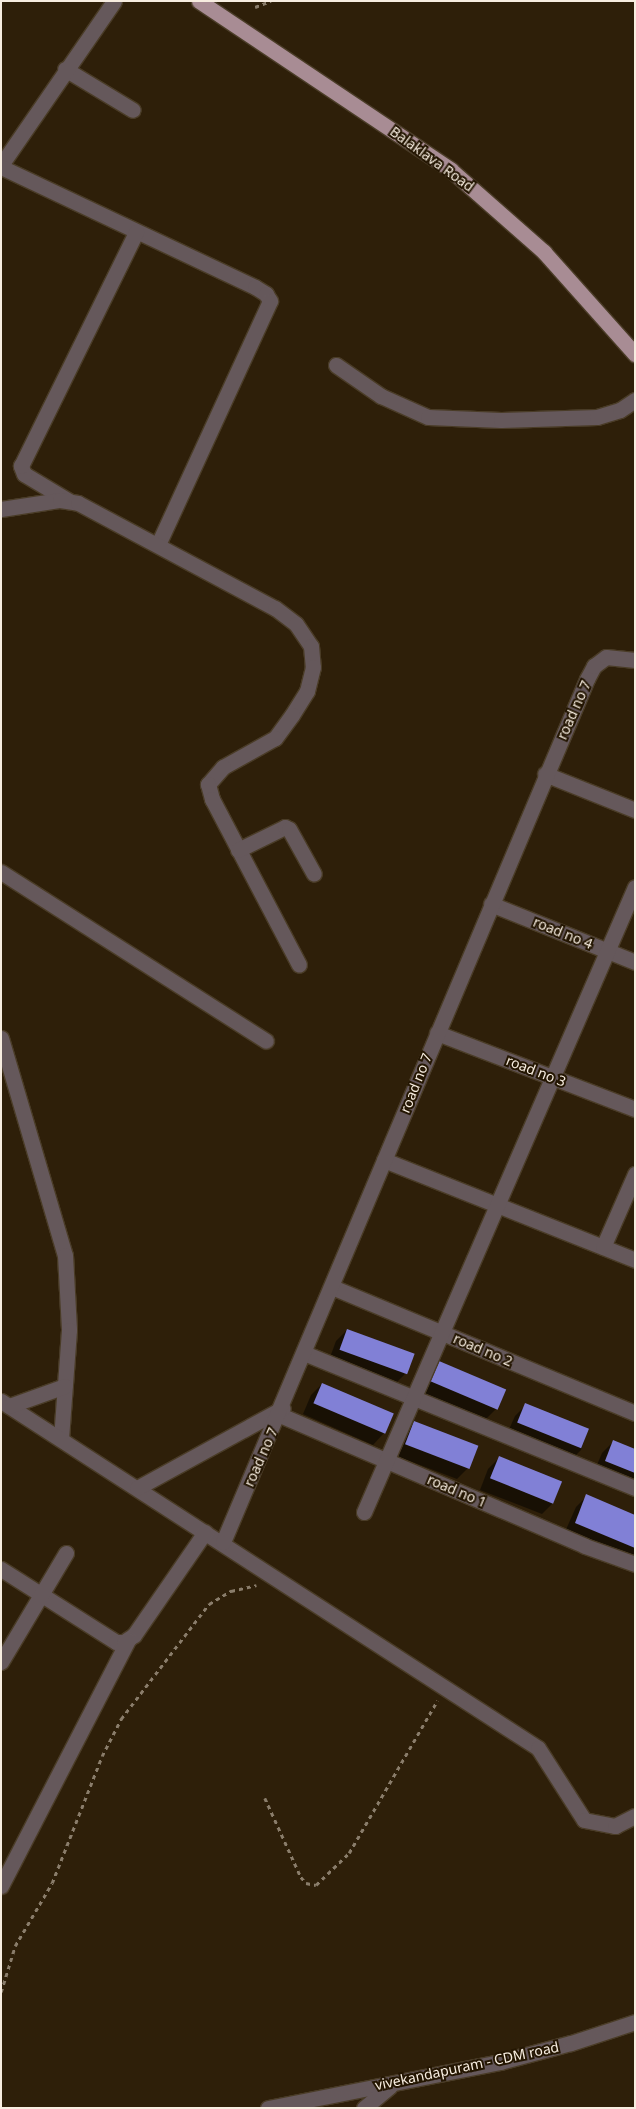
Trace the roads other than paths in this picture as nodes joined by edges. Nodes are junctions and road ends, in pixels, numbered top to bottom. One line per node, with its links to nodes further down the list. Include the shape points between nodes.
1 (114, 1): 3 (street)
2 (199, 1): 7 (main road, Balaklava Road, via 458,176 544,252)
3 (65, 69): 4 (street); 5 (street)
4 (132, 110)
5 (1, 166): 6 (street)
6 (136, 232): 10 (street, via 21,466 24,474); 12 (street, via 255,287 270,301)
7 (635, 354)
8 (336, 364): 9 (street, via 381,396 428,417 501,420 597,417 620,410)
9 (635, 400)
10 (69, 501): 11 (street); 12 (street)
11 (1, 509)
12 (158, 544): 16 (street, via 275,608 296,624 311,646 313,667 307,692 275,738 223,767 208,784)
13 (635, 660): 14 (street, road no 7, via 606,657 594,666)
14 (545, 774): 15 (street); 20 (street, road no 7)
15 (635, 810)
16 (238, 850): 18 (street, via 285,827); 23 (street)
17 (1, 872): 26 (street)
18 (314, 874)
19 (635, 887): 21 (street)
20 (491, 904): 21 (street, road no 4); 24 (street, road no 7)
21 (607, 951): 22 (street, road no 4); 27 (street)
22 (635, 962)
23 (299, 965)
24 (437, 1033): 27 (street, road no 3); 29 (street, road no 7)
25 (1, 1038): 37 (street, via 65,1255 70,1302)
26 (266, 1040)
27 (552, 1077): 28 (street, road no 3); 31 (street)
28 (635, 1109)
29 (384, 1160): 31 (street); 34 (street, road no 7)
30 (635, 1174): 32 (street)
31 (497, 1204): 32 (street); 35 (street)
32 (603, 1247): 33 (street)
33 (635, 1260)
34 (332, 1287): 35 (street, road no 2); 36 (street, road no 7)
35 (442, 1332): 38 (street); 41 (street, road no 2)
36 (304, 1353): 38 (street); 40 (street, road no 7)
37 (65, 1386): 39 (street); 42 (street)
38 (414, 1399): 43 (street); 45 (street)
39 (5, 1404): 42 (street)
40 (281, 1412): 43 (street, road no 1); 44 (street); 48 (street, road no 7)
41 (635, 1413)
42 (61, 1438): 44 (street)
43 (387, 1460): 46 (street); 50 (street, road no 1, via 585,1546)
44 (137, 1488): 47 (street)
45 (635, 1488)
46 (364, 1512)
47 (205, 1532): 48 (street); 53 (street)
48 (223, 1542): 55 (street, via 538,1748 584,1820 615,1826)
49 (66, 1553): 52 (street)
50 (635, 1564)
51 (1, 1569): 52 (street)
52 (42, 1594): 53 (street, via 116,1642); 54 (street)
53 (128, 1640): 56 (street)
54 (1, 1662)
55 (635, 1816)
56 (1, 1886)
57 (635, 2022): 58 (street, vivekandapuram - CDM road, via 571,2043)
58 (390, 2086): 59 (street, vivekandapuram - CDM road, via 346,2091); 60 (street)
59 (268, 2108)
60 (364, 2108)

